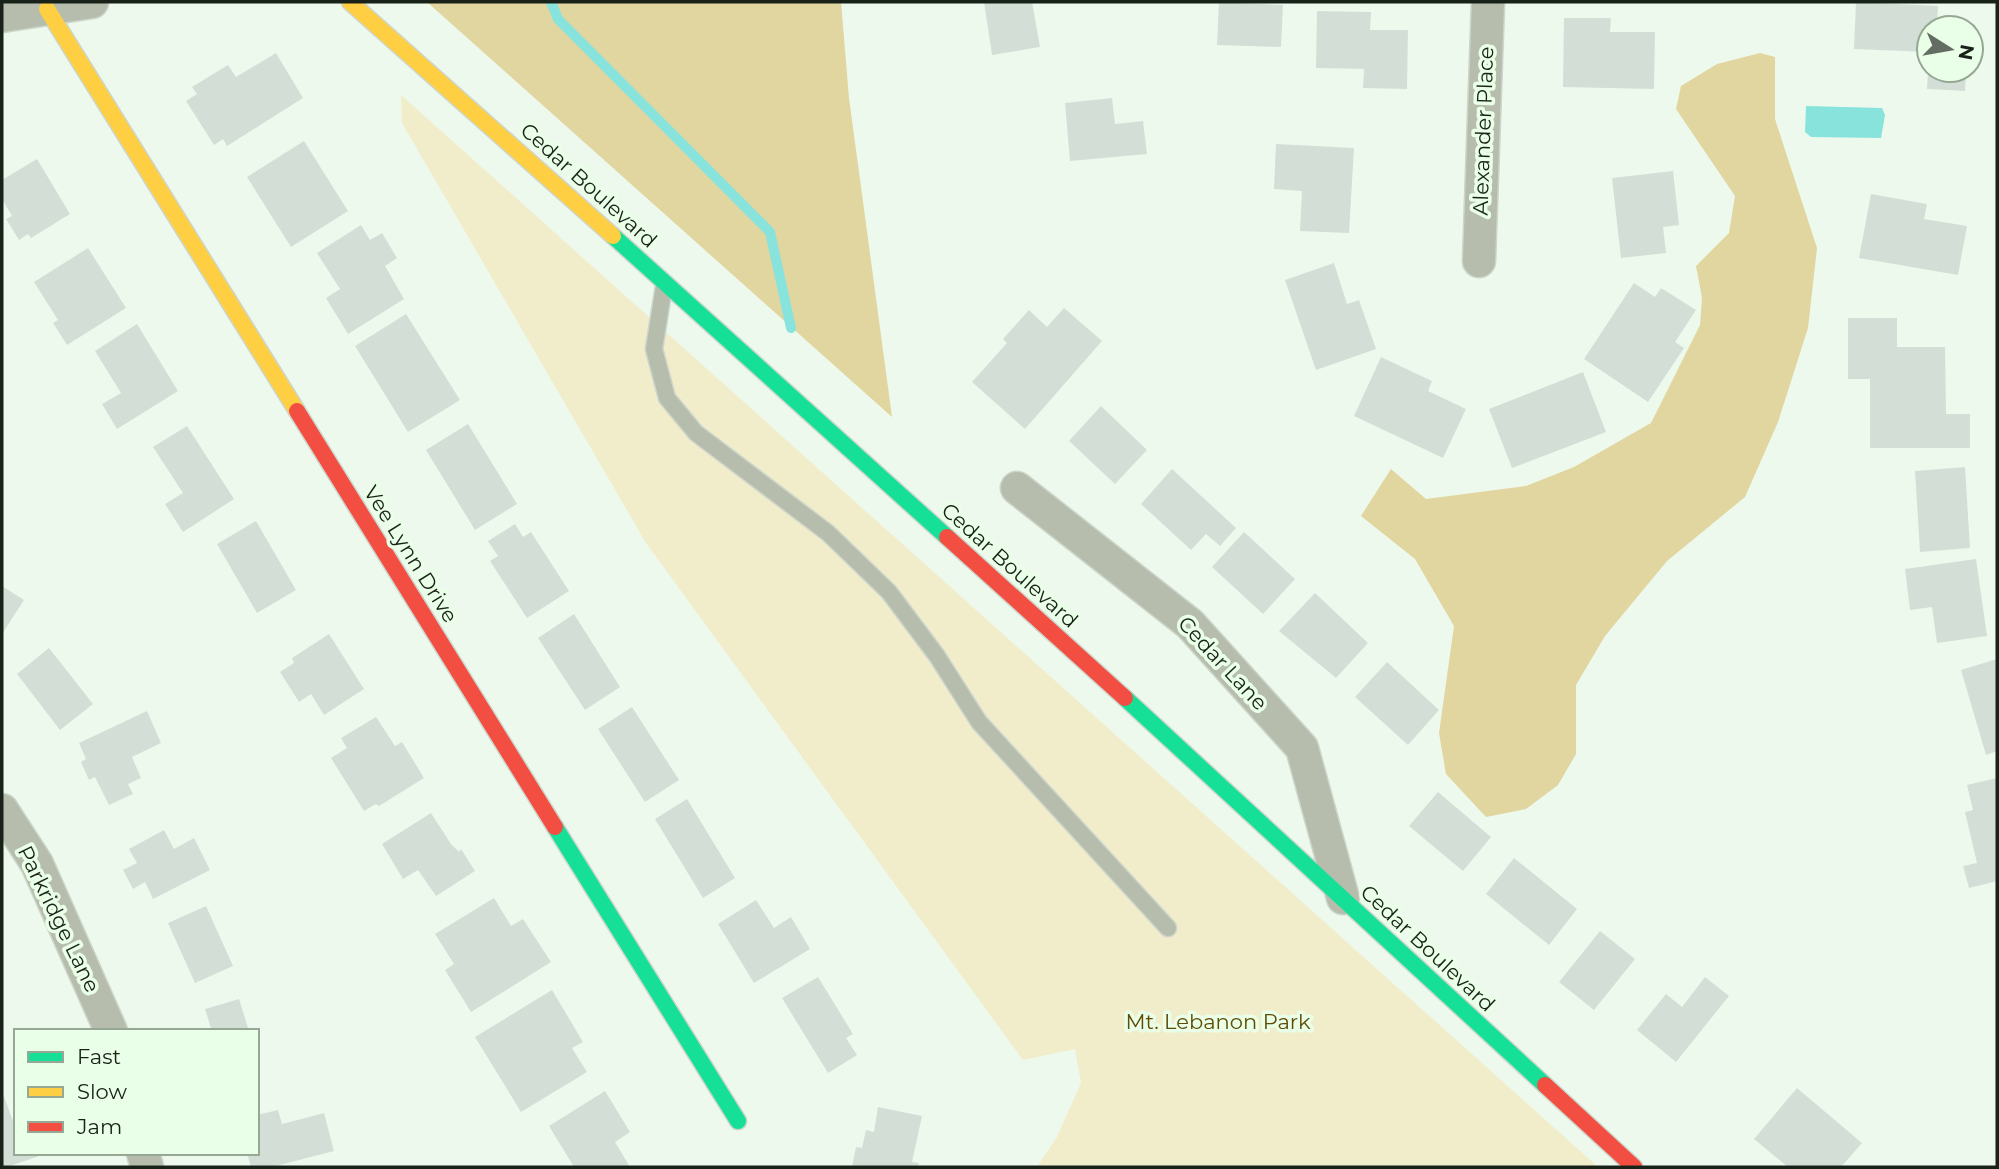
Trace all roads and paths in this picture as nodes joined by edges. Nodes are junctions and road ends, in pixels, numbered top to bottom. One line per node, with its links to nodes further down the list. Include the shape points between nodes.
1 (92, 2): 4 (street)
2 (350, 2): 7 (street, Cedar Boulevard)
3 (1488, 2): 6 (street, Alexander Place)
4 (47, 9): 5 (street); 13 (street, Vee Lynn Drive)
5 (2, 16)
6 (1479, 261)
7 (665, 281): 10 (street, Cedar Boulevard); 11 (lane, via 654,349 667,398 696,433 818,525 889,592 979,722)
8 (1017, 488): 10 (street, Cedar Lane, via 1190,624 1302,748)
9 (2, 810): 12 (street, Parkridge Lane, via 37,864)
10 (1343, 898): 14 (street, Cedar Boulevard)
11 (1168, 928)
12 (110, 1029)
13 (738, 1121)
14 (1634, 1167)

